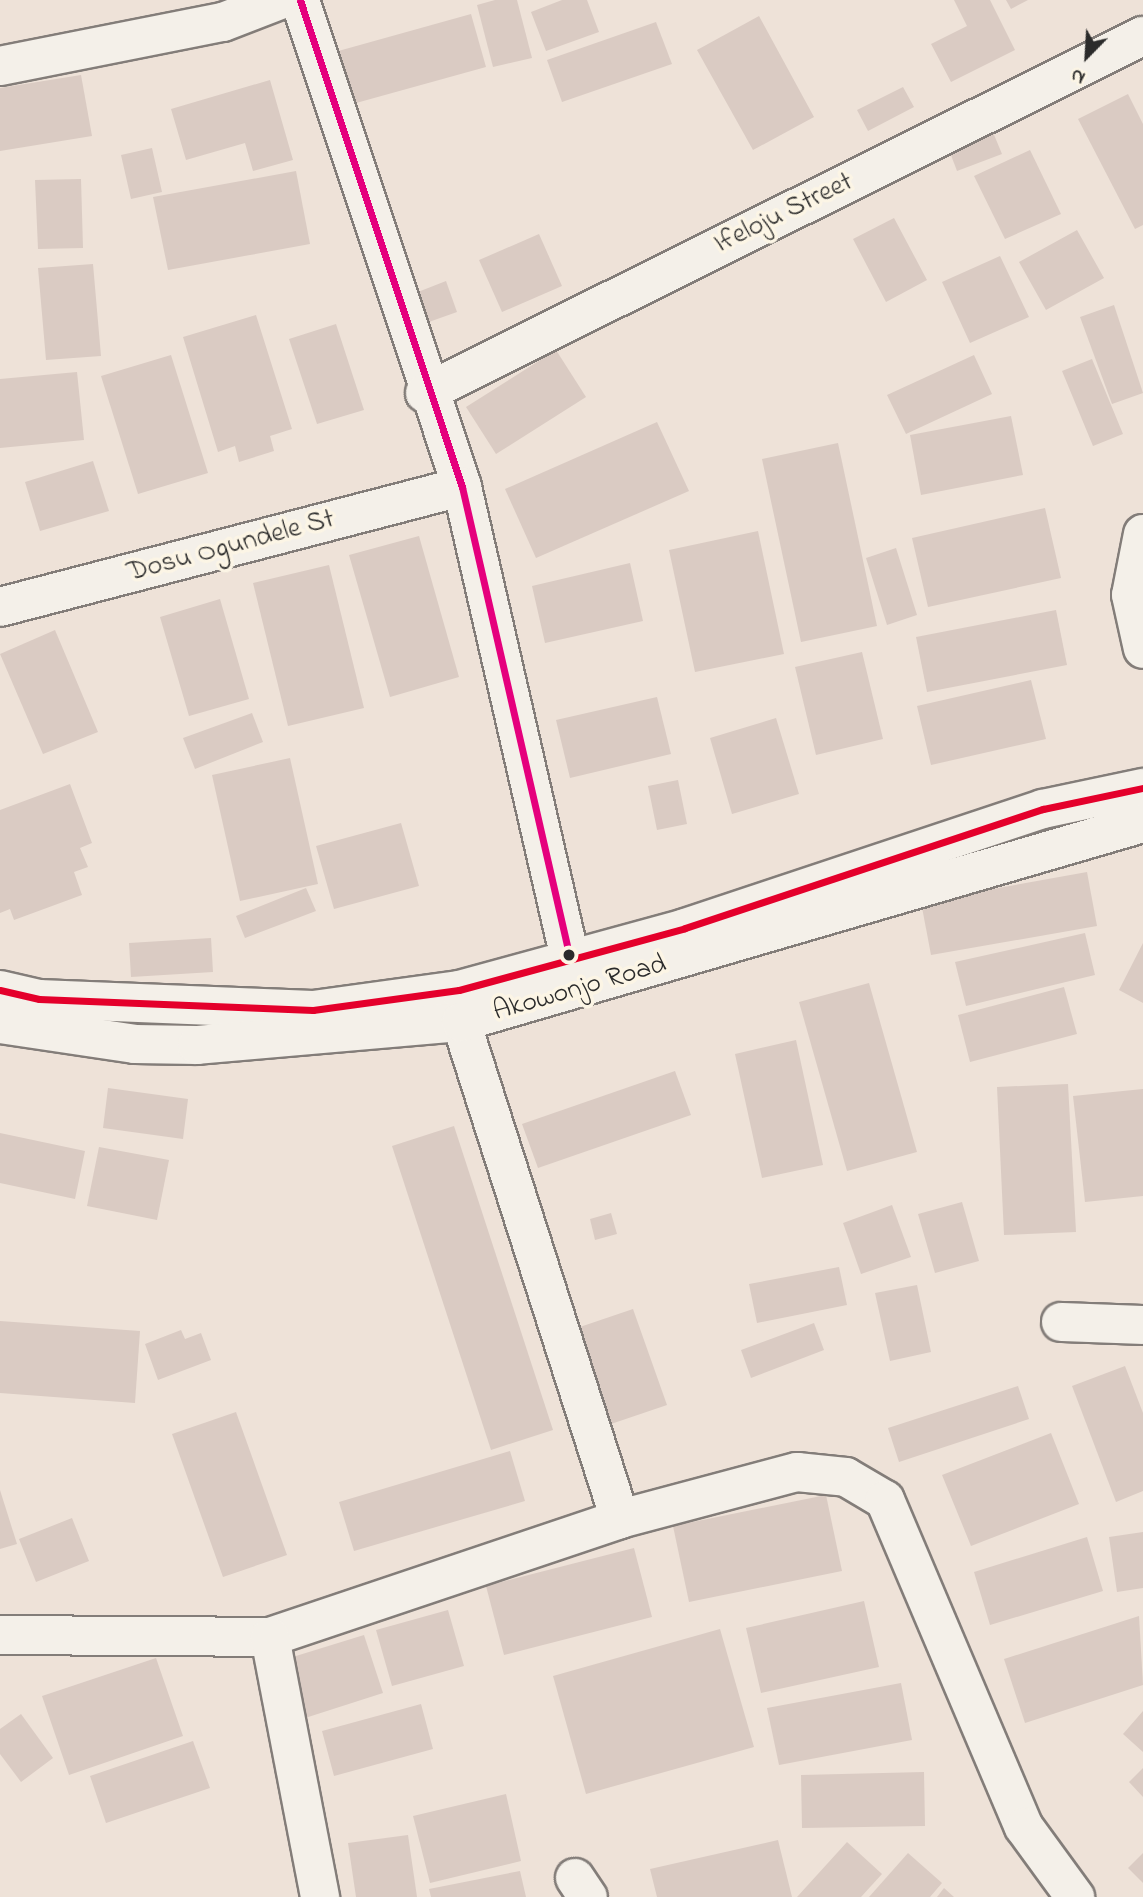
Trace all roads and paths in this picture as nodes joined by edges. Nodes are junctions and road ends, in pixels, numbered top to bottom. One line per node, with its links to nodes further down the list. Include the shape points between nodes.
1 (280, 0): 4 (street, via 223,22)
2 (300, 0): 5 (street)
3 (1143, 36): 5 (street, Ifeloju Street)
4 (0, 66)
5 (425, 393): 6 (street)
6 (462, 487): 8 (street, Dosu Ogundele St); 12 (street)
7 (1143, 534): 9 (street, via 1130,595)
8 (0, 607)
9 (1143, 649)
10 (1143, 788): 12 (street, Akowonjo Road, via 947,839 685,929)
11 (1143, 823): 14 (street, Akowonjo Road)
12 (569, 955): 13 (street, Akowonjo Road, via 459,990 313,1010 39,999)
13 (0, 990)
14 (461, 1022): 15 (street, Akowonjo Road, via 197,1045 135,1044); 18 (street)
15 (0, 1024)
16 (1061, 1322): 17 (street)
17 (1143, 1325)
18 (620, 1519): 20 (street); 22 (street, via 797,1472 869,1485 885,1500 918,1572 1024,1827)
19 (0, 1635): 20 (street)
20 (270, 1637): 21 (street)
21 (320, 1897)
22 (1075, 1897)

